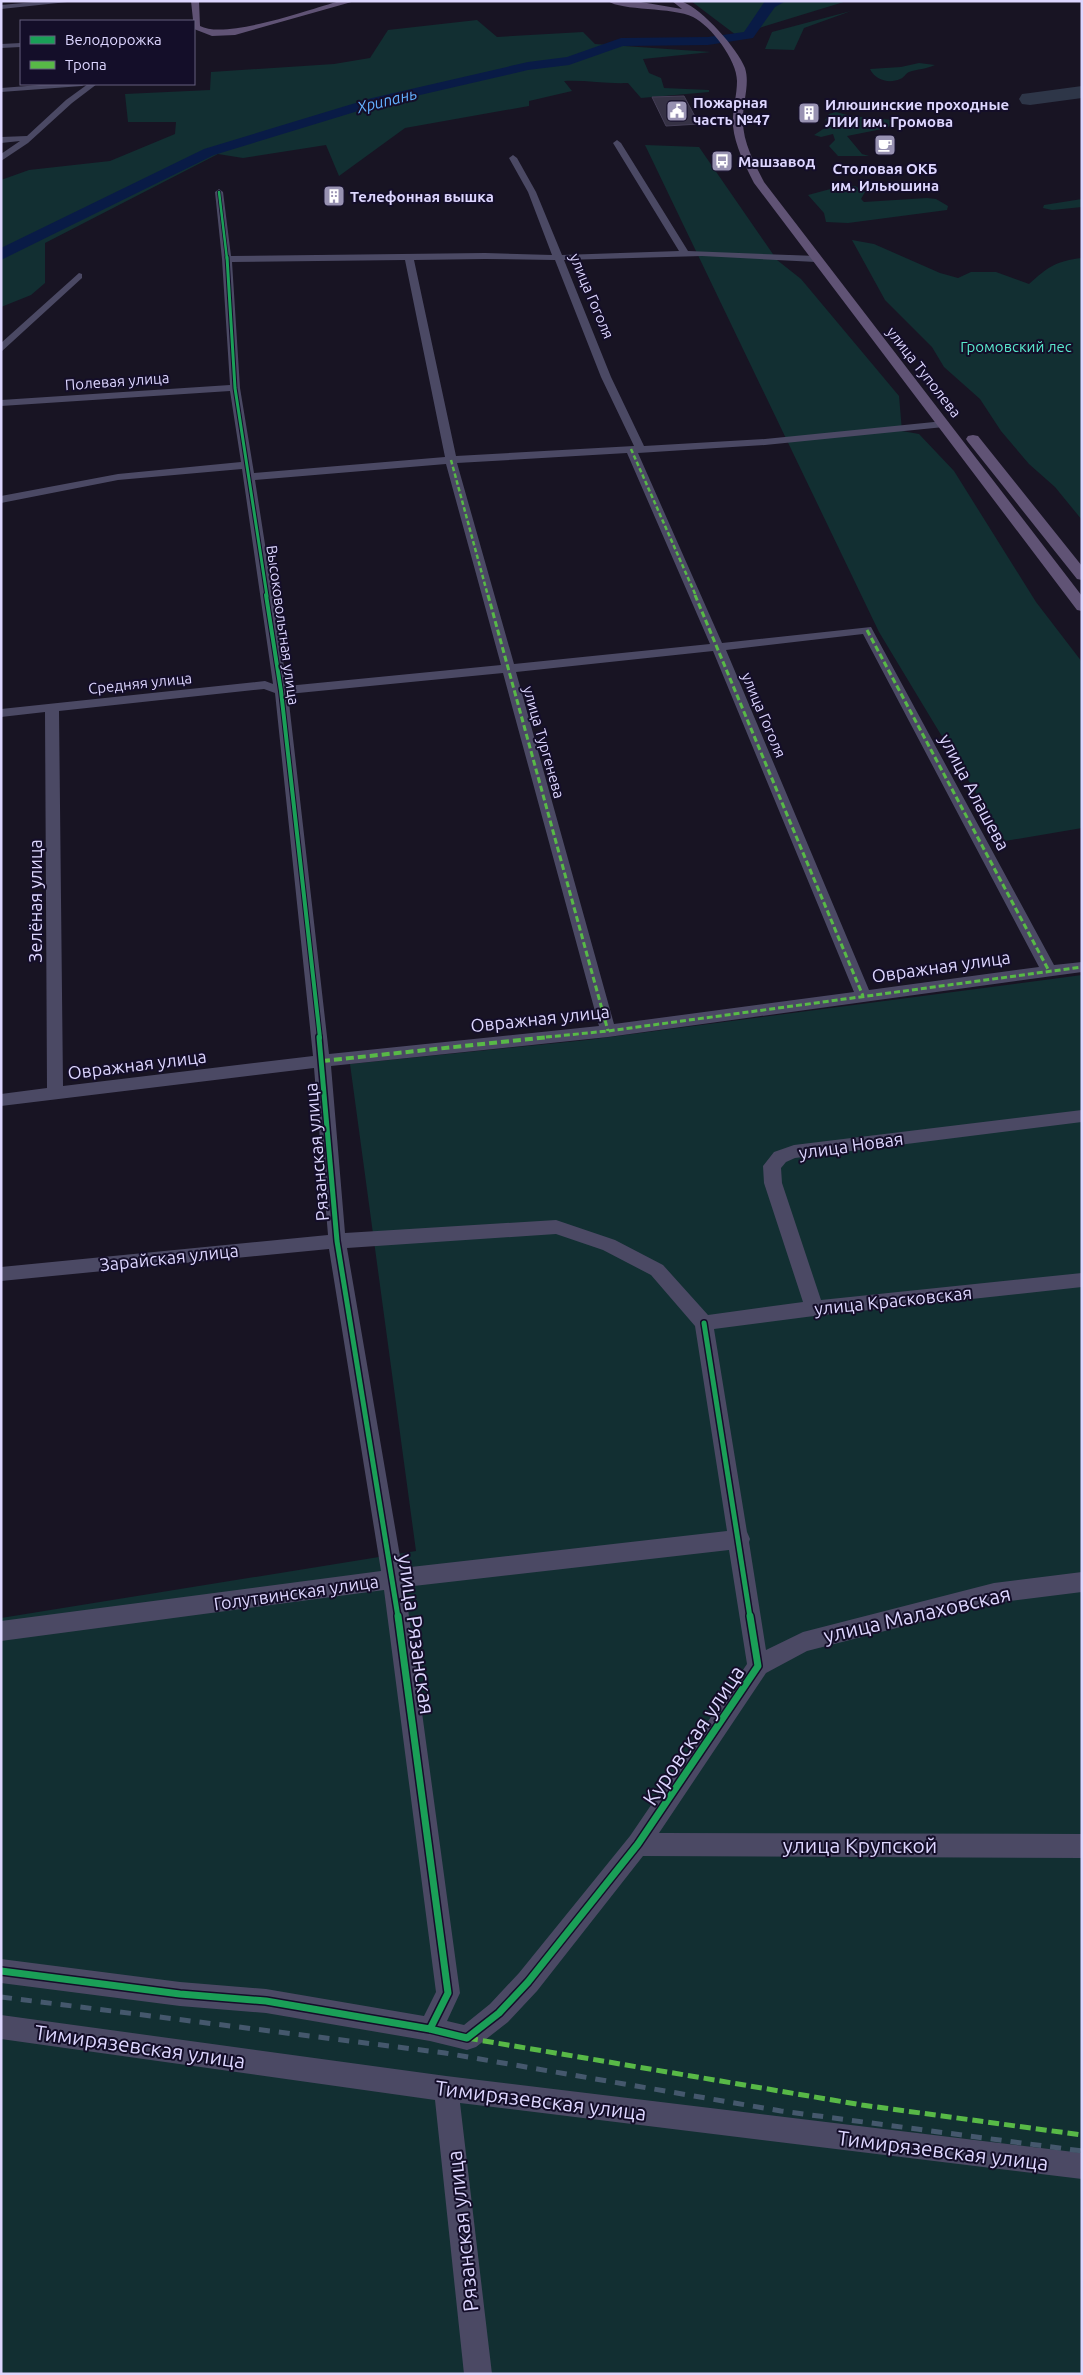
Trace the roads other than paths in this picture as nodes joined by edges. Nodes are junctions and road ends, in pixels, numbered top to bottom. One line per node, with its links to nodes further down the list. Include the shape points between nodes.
1 (74, 1): 8 (street)
2 (195, 1): 10 (main road)
3 (351, 1): 10 (main road, via 236,32 214,33)
4 (612, 1): 7 (main road)
5 (655, 1): 7 (main road)
6 (672, 3): 7 (main road); 9 (main road, улица Туполева); 9 (main road)
7 (633, 4)
8 (2, 5)
9 (698, 17): 19 (main road, улица Туполева, via 726,44 742,78 738,125)
10 (195, 28)
11 (20, 45): 12 (street)
12 (1, 46)
13 (68, 85): 15 (street)
14 (92, 85): 16 (street, via 80,92)
15 (1, 90)
16 (30, 138): 17 (street); 20 (street)
17 (1, 140)
18 (617, 143): 23 (street)
19 (746, 155): 27 (main road, улица Туполева, via 759,183); 30 (main road, улица Туполева)
20 (1, 158)
21 (513, 158): 25 (street, улица Гоголя, via 532,192)
22 (219, 192): 26 (street, Высоковольтная улица)
23 (685, 253): 25 (street); 27 (street)
24 (409, 258): 25 (street); 26 (street); 36 (street, улица Тургенева)
25 (559, 258): 35 (street, улица Гоголя)
26 (227, 259): 31 (street, Высоковольтная улица)
27 (816, 259): 33 (main road, улица Туполева)
28 (79, 276): 29 (street)
29 (1, 348)
30 (914, 365)
31 (234, 388): 32 (street, Полевая улица); 37 (street, Высоковольтная улица)
32 (1, 402)
33 (944, 424): 35 (street, via 764,442); 40 (main road, улица Туполева)
34 (964, 428): 39 (main road, улица Туполева)
35 (635, 448): 36 (street); 42 (street, улица Гоголя)
36 (450, 460): 37 (street); 43 (street, улица Тургенева)
37 (248, 471): 38 (street, via 118,477); 44 (street, Высоковольтная улица)
38 (1, 500)
39 (1082, 576)
40 (1082, 607)
41 (867, 630): 42 (street, Средняя улица); 48 (street, улица Алашева)
42 (718, 648): 43 (street, Средняя улица); 49 (street, улица Гоголя)
43 (507, 668): 44 (street, Средняя улица); 50 (street, улица Тургенева)
44 (281, 691): 45 (street, Средняя улица, via 265,686); 51 (street, Высоковольтная улица)
45 (52, 708): 46 (street, Средняя улица); 52 (street, Зелёная улица)
46 (1, 714)
47 (1082, 967): 48 (street, Овражная улица)
48 (1049, 971): 49 (street, Овражная улица)
49 (864, 996): 50 (street, Овражная улица)
50 (608, 1031): 51 (street, Овражная улица)
51 (322, 1061): 52 (street, Овражная улица); 55 (street, Рязанская улица)
52 (55, 1094): 53 (street, Овражная улица)
53 (1, 1100)
54 (1082, 1116): 58 (street, улица Новая, via 819,1148 780,1157 772,1166 773,1183)
55 (337, 1241): 56 (street, Зарайская улица); 59 (street, Зарайская улица, via 556,1227 609,1245 658,1270); 61 (street, улица Рязанская)
56 (1, 1274)
57 (1082, 1280): 58 (street, улица Красковская)
58 (814, 1308): 59 (street, улица Красковская)
59 (704, 1323): 60 (street, Куровская улица)
60 (740, 1539): 61 (street, Голутвинская улица); 64 (street, Куровская улица)
61 (393, 1579): 63 (street, Голутвинская улица); 69 (street, улица Рязанская, via 448,1993)
62 (1082, 1582): 64 (street, улица Малаховская, via 994,1593 803,1642)
63 (1, 1631)
64 (758, 1666): 65 (street, Куровская улица)
65 (638, 1844): 66 (street, улица Крупской); 69 (street, Куровская улица, via 500,2013 466,2038)
66 (1082, 1846)
67 (1, 1971): 69 (street, via 180,1994 266,2001)
68 (1, 2027): 70 (street, Тимирязевская улица)
69 (430, 2029)
70 (446, 2089): 71 (street, Тимирязевская улица); 72 (street, Рязанская улица)
71 (1082, 2166)
72 (478, 2374)

